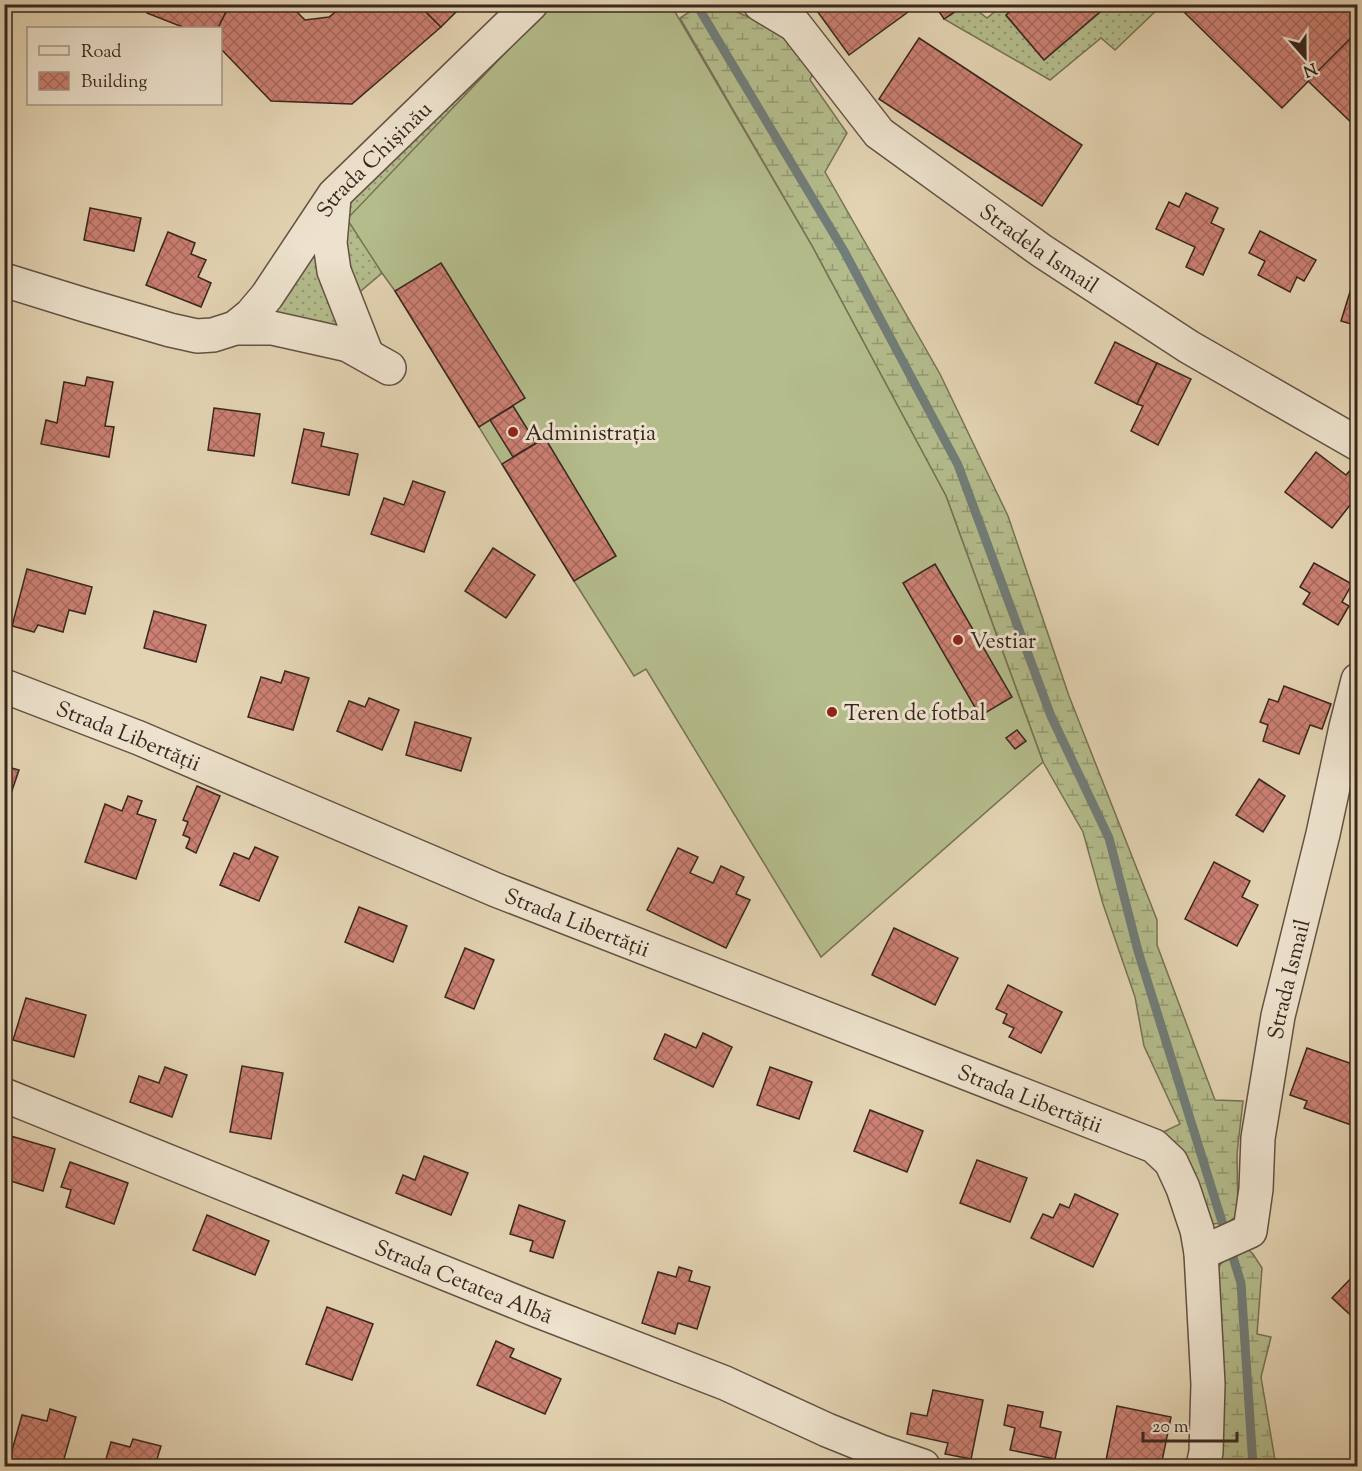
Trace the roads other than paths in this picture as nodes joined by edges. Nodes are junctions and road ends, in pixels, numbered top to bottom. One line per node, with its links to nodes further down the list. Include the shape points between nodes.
1 (531, 4): 3 (street, Strada Chișinău)
2 (760, 4): 6 (street, Stradela Ismail, via 795,25 879,133 1042,251 1180,341)
3 (334, 195): 5 (street, Strada Chișinău, via 267,296); 5 (street, Strada Chișinău, via 330,243 334,271 378,361 348,345 272,328)
4 (4, 280): 5 (street, Strada Chișinău, via 197,336)
5 (235, 328)
6 (1358, 444)
7 (1358, 680): 10 (street, Strada Ismail, via 1278,1016 1258,1138 1250,1231)
8 (4, 686): 10 (street, Strada Libertății, via 139,738 496,890 1154,1146 1171,1162 1183,1188)
9 (4, 1095): 11 (street, Strada Cetatea Albă, via 725,1383 827,1430)
10 (1201, 1253): 12 (street, via 1208,1384)
11 (923, 1467)
12 (1203, 1467)

